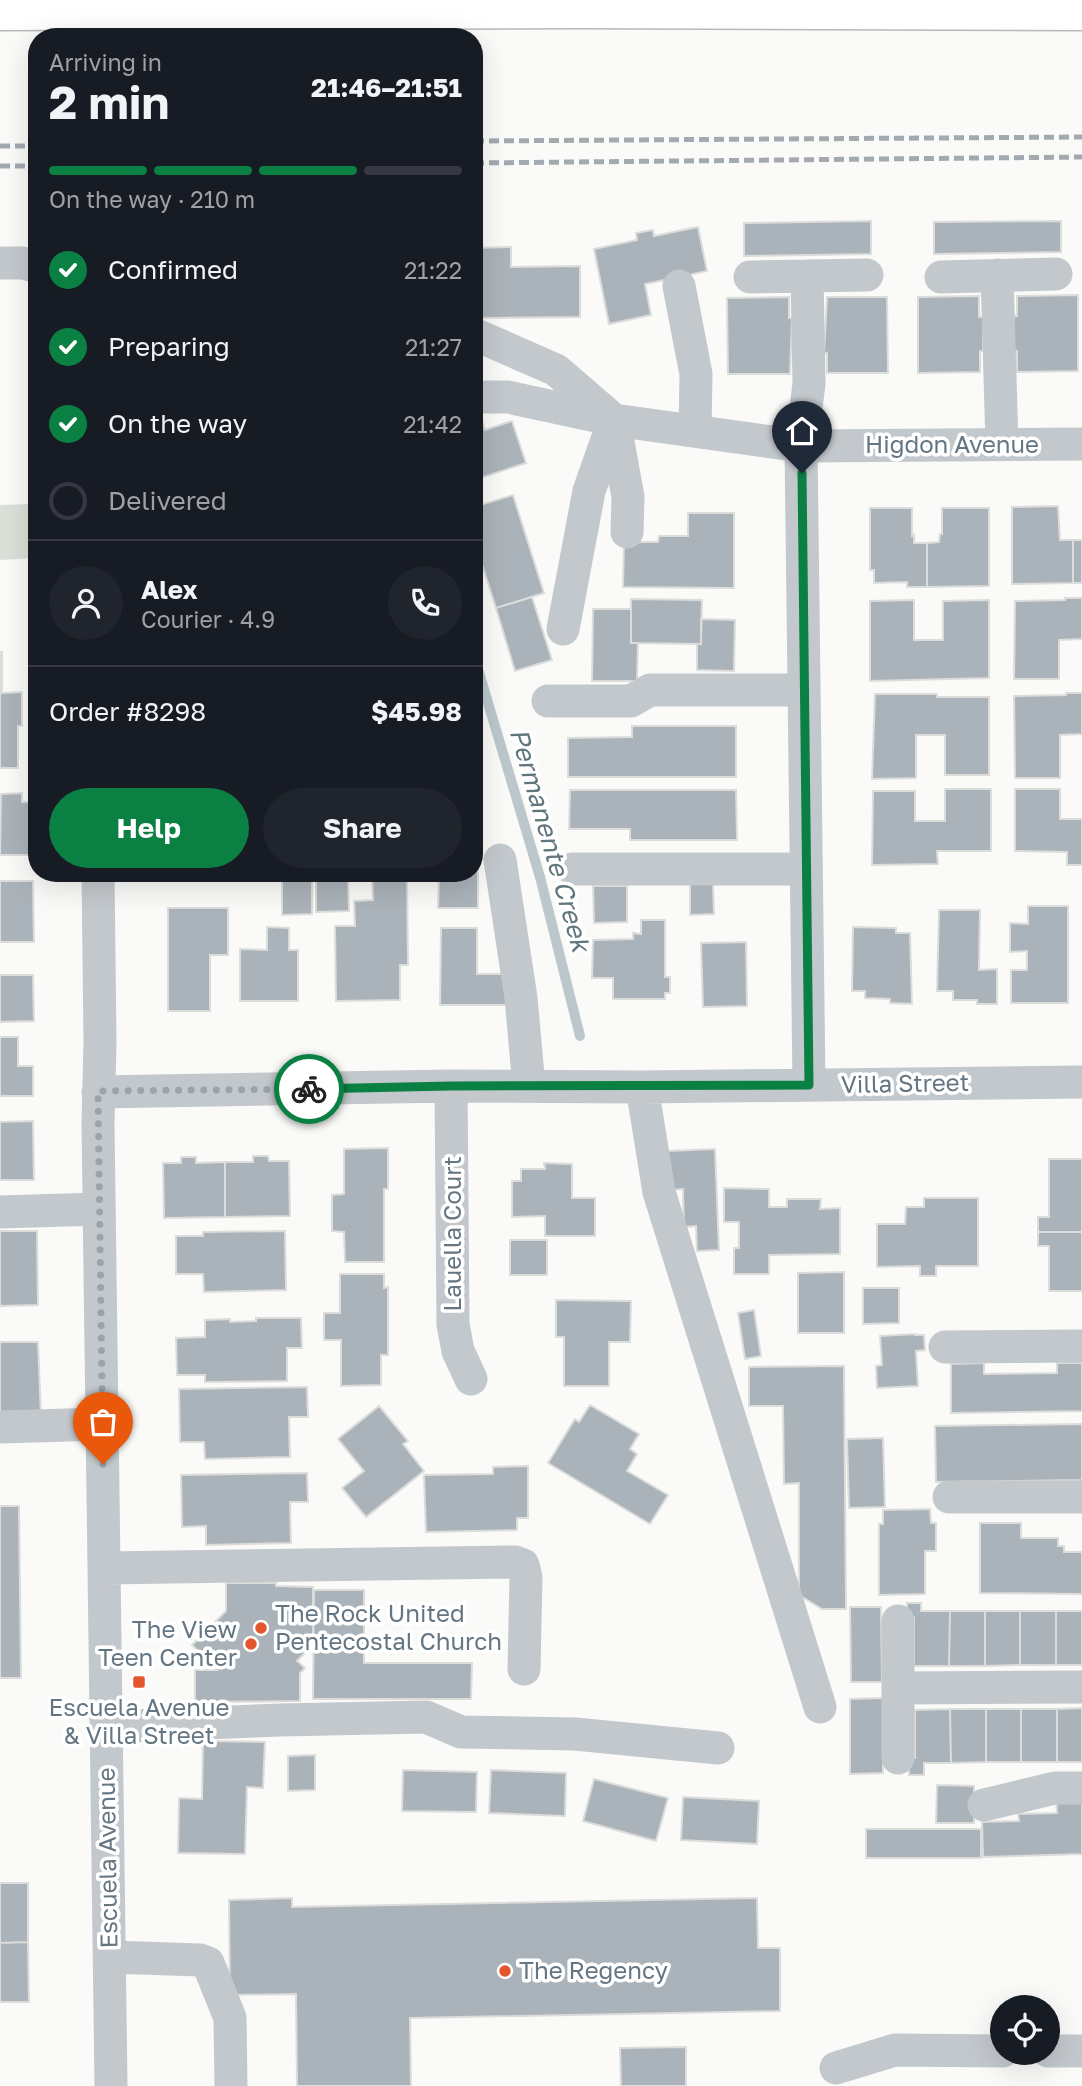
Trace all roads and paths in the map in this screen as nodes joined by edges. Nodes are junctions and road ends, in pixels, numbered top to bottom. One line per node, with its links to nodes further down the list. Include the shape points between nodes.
1 (530, 5): 2 (highway); 3 (highway)
2 (0, 11)
3 (1082, 11)
4 (0, 263): 5 (street)
5 (28, 264)
6 (1056, 274): 8 (street)
7 (867, 275): 9 (street)
8 (997, 275): 11 (street); 17 (street)
9 (807, 276): 10 (street); 19 (street, via 809,384)
10 (750, 277)
11 (941, 277)
12 (679, 286): 16 (street, via 696,374)
13 (483, 338): 15 (street, via 556,370)
14 (486, 397): 15 (street, Higdon Avenue, via 508,397)
15 (614, 420): 16 (street, Higdon Avenue); 20 (street, via 628,498); 21 (street, via 589,491)
16 (695, 432): 19 (street, Higdon Avenue)
17 (1002, 444): 18 (street, Higdon Avenue); 19 (street, Higdon Avenue)
18 (1082, 444)
19 (802, 446): 22 (street)
20 (627, 532)
21 (563, 629)
22 (804, 690): 23 (street, via 650,690 631,701); 26 (street)
23 (548, 701)
24 (500, 860): 31 (street)
25 (573, 869): 26 (street)
26 (806, 869): 29 (street)
27 (98, 882): 33 (street, Escuela Avenue)
28 (1082, 1082): 29 (street, Villa Street)
29 (809, 1085): 32 (street, Villa Street)
30 (451, 1086): 31 (street, Villa Street); 33 (street, Villa Street); 38 (street, Lauella Court, via 453,1324 458,1351)
31 (529, 1086): 32 (street, Villa Street)
32 (642, 1087): 48 (street, via 659,1192)
33 (98, 1091): 34 (street, Escuela Avenue)
34 (99, 1209): 35 (street); 39 (street, Escuela Avenue)
35 (0, 1212)
36 (945, 1346): 37 (street)
37 (1082, 1346)
38 (471, 1379)
39 (102, 1424): 40 (street); 43 (street, Escuela Avenue)
40 (0, 1427)
41 (1082, 1497): 42 (street, via 954,1506)
42 (1082, 1515)
43 (104, 1568): 45 (street, via 515,1562 523,1565 526,1577); 49 (street, Escuela Avenue)
44 (898, 1621): 47 (street)
45 (524, 1669)
46 (1082, 1687): 47 (street)
47 (898, 1688): 51 (street)
48 (820, 1707)
49 (106, 1727): 50 (street, via 426,1717 461,1732 575,1734); 54 (street, Escuela Avenue)
50 (718, 1748)
51 (898, 1758)
52 (1082, 1788): 53 (street, via 1055,1788)
53 (984, 1805)
54 (110, 1957): 59 (street, Escuela Avenue); 60 (street, via 208,1963 230,2018)
55 (990, 2051): 58 (street, via 895,2050)
56 (1060, 2051): 57 (street)
57 (1082, 2051)
58 (836, 2068)
59 (111, 2086)
60 (231, 2086)

